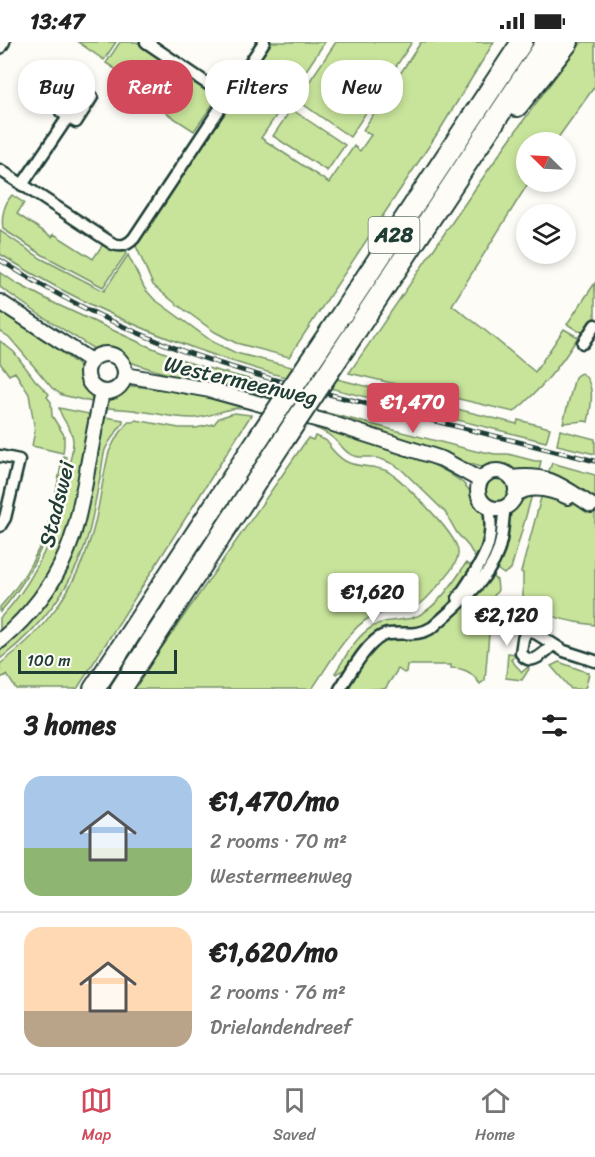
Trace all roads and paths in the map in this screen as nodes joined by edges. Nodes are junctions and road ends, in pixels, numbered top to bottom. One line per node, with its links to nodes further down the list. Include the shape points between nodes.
1 (4, 42): 8 (street)
2 (146, 42): 10 (street)
3 (264, 42): 9 (street)
4 (506, 42): 13 (highway, A28)
5 (522, 42): 13 (highway, A28)
6 (547, 42): 16 (highway, A28)
7 (568, 42): 16 (highway, A28)
8 (0, 48)
9 (252, 60)
10 (205, 82)
11 (216, 114): 15 (street, via 134,238 124,246 113,244)
12 (68, 117): 15 (street)
13 (452, 147): 35 (highway, A28, bridge)
14 (0, 170): 15 (street)
15 (22, 185)
16 (451, 187): 36 (highway, A28, bridge)
17 (0, 302): 20 (street)
18 (595, 325): 19 (street)
19 (583, 343)
20 (91, 361): 21 (street, via 110,354 121,362); 22 (street, via 87,368 89,383)
21 (125, 375): 22 (street, via 113,391); 25 (street, Westermeenweg, via 210,390 330,423 442,459)
22 (102, 392): 32 (street, Stadswei, via 77,521 66,554 39,601)
23 (0, 456): 30 (street, via 19,460)
24 (512, 478): 25 (street, via 498,470); 26 (street); 27 (street, via 551,480)
25 (480, 480): 29 (street, via 478,494)
26 (516, 494): 27 (street, via 540,488); 28 (street)
27 (593, 506)
28 (505, 507): 29 (street); 31 (street, via 497,555 474,590)
29 (489, 508): 31 (street, via 488,549)
30 (0, 526)
31 (449, 612): 37 (street, via 426,632 382,635)
32 (0, 641)
33 (553, 645): 34 (street)
34 (595, 662)
35 (94, 689)
36 (121, 689)
37 (340, 689)

